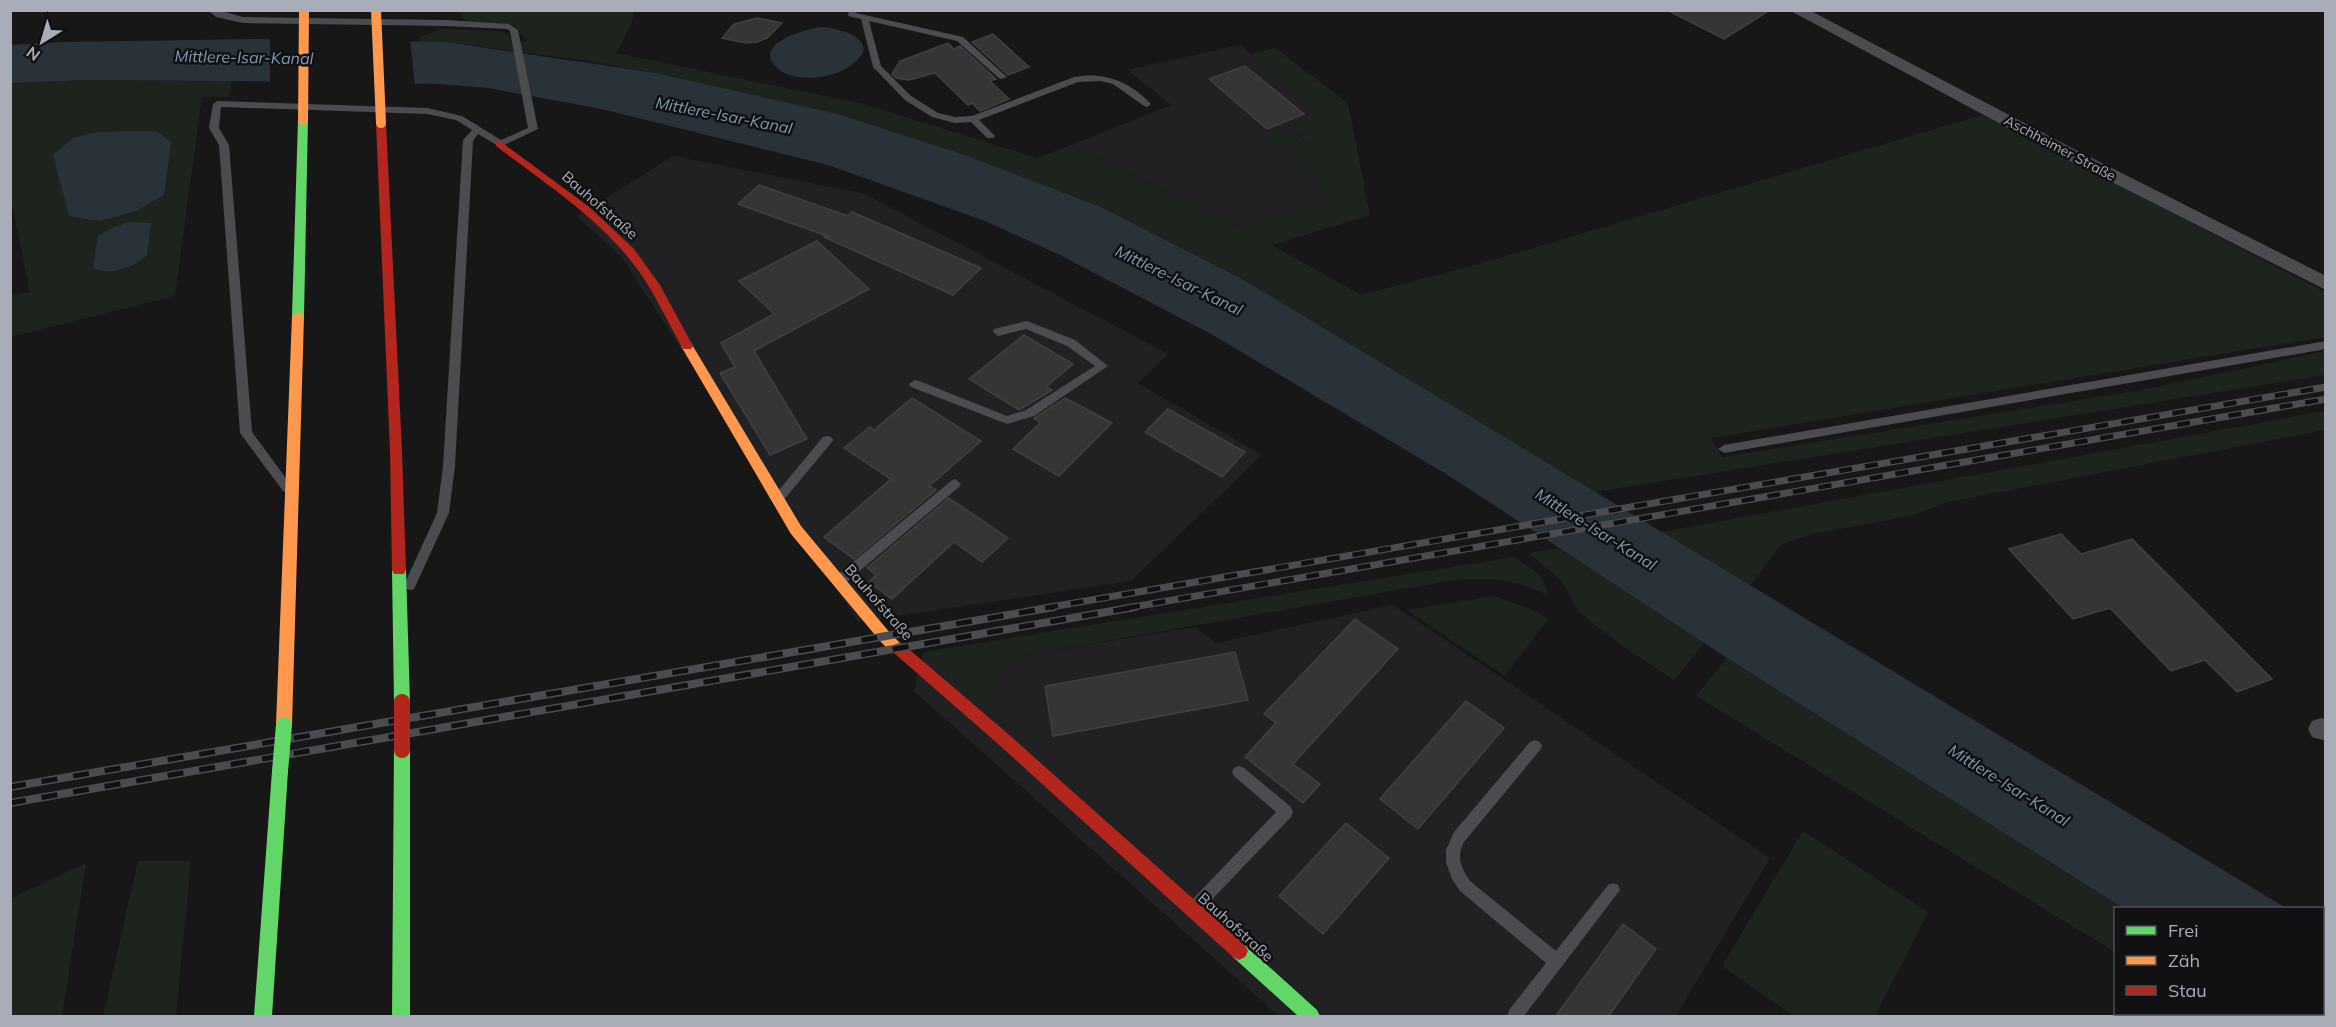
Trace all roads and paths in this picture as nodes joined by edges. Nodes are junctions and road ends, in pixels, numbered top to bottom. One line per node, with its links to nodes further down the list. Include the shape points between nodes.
1 (212, 10): 15 (lane, via 243,20 501,25 514,30 533,129)
2 (304, 10): 23 (main road, bridge)
3 (321, 10): 8 (lane)
4 (376, 10): 26 (main road, bridge)
5 (552, 10): 8 (lane)
6 (853, 10): 9 (lane, via 851,14)
7 (1796, 10): 16 (street, Aschheimer Straße)
8 (442, 11)
9 (864, 16): 10 (lane, via 960,39); 12 (lane, via 877,67 908,98 934,115)
10 (1003, 77)
11 (1148, 104): 12 (lane, via 1118,81 1091,78)
12 (973, 119): 14 (lane)
13 (478, 129): 15 (lane); 23 (lane, via 459,118 428,111 217,104 214,128 224,145 246,433); 26 (lane, via 468,140 443,513)
14 (990, 136)
15 (500, 144): 24 (main road, Bauhofstraße, via 587,211 631,253 663,301)
16 (2325, 284)
17 (998, 332): 19 (lane, via 1027,325 1071,343 1102,366 1030,413 1007,420)
18 (2325, 345): 21 (lane)
19 (915, 384)
20 (827, 440): 24 (lane)
21 (1724, 449)
22 (955, 484): 25 (lane)
23 (293, 496): 32 (main road, bridge, via 284,725)
24 (777, 500): 25 (main road, Bauhofstraße)
25 (838, 581): 30 (main road, Bauhofstraße, via 896,648)
26 (400, 606): 33 (main road, bridge)
27 (1535, 746): 31 (lane, via 1459,837 1451,860 1465,886)
28 (1239, 772): 30 (lane, via 1286,812)
29 (1613, 890): 31 (lane)
30 (1192, 910): 34 (main road, Bauhofstraße)
31 (1557, 962): 35 (lane)
32 (263, 1017)
33 (401, 1017)
34 (1311, 1017)
35 (1515, 1017)

